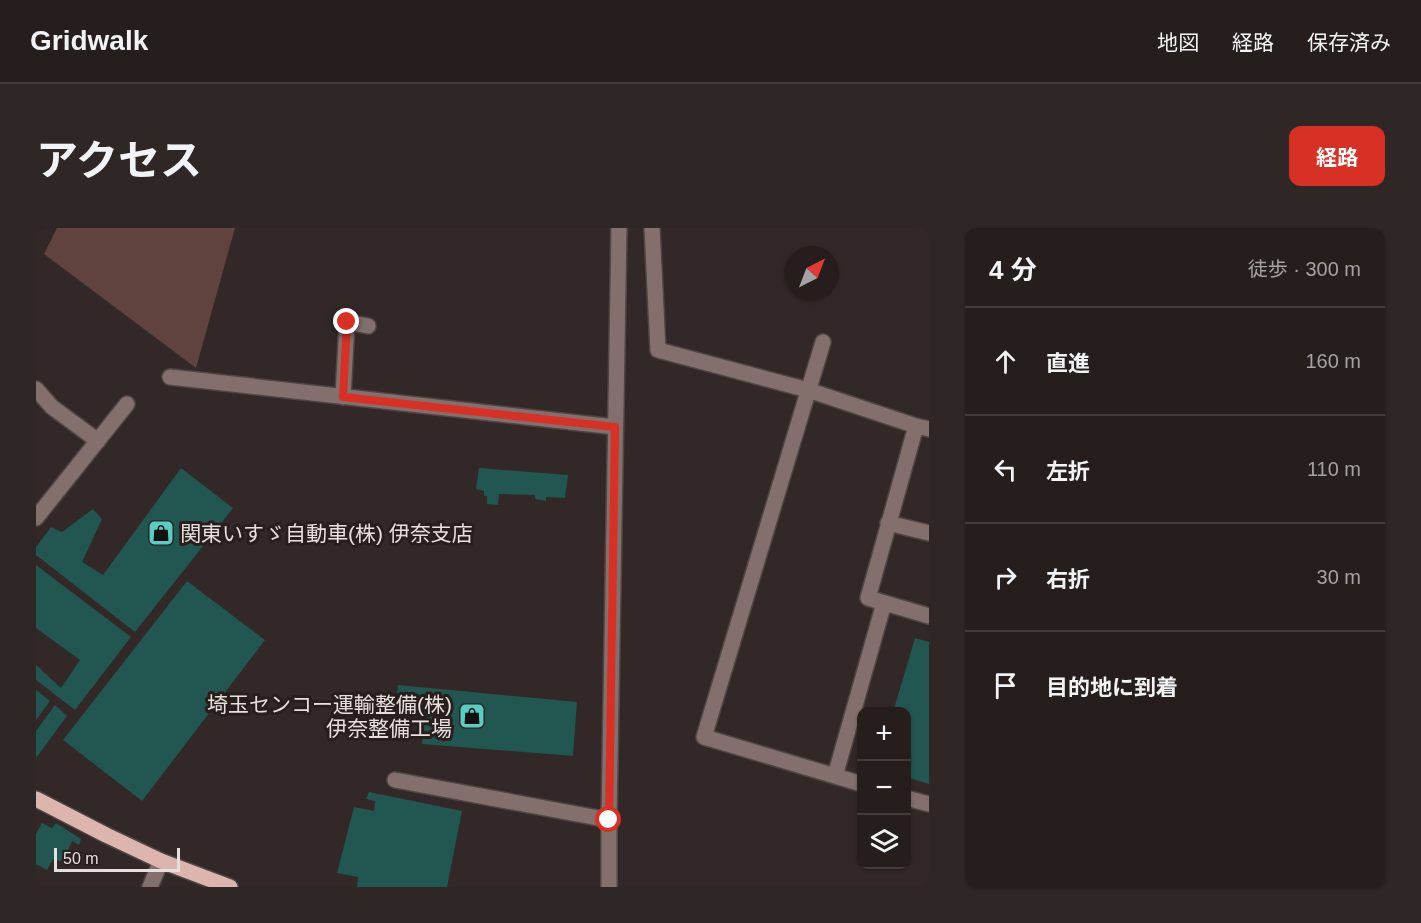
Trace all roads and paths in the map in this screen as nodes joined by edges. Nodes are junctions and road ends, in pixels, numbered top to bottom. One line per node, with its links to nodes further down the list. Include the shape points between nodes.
1 (619, 228): 10 (street)
2 (652, 228): 7 (street, via 658,350)
3 (368, 326): 8 (street, via 347,322)
4 (823, 342): 7 (street)
5 (170, 377): 8 (street)
6 (36, 389): 12 (street, via 52,407)
7 (808, 390): 11 (street); 18 (street, via 704,737)
8 (343, 397): 10 (street)
9 (127, 404): 12 (street)
10 (615, 427): 24 (street)
11 (922, 427): 14 (street)
12 (98, 441): 13 (street)
13 (36, 518)
14 (888, 523): 15 (street); 16 (street, via 867,598)
15 (929, 533)
16 (884, 603): 17 (street); 18 (street)
17 (929, 616)
18 (835, 776): 20 (street)
19 (395, 780): 24 (street)
20 (857, 783)
21 (36, 799): 25 (main road)
22 (911, 799): 23 (street)
23 (929, 804)
24 (609, 820): 28 (street)
25 (161, 861): 26 (street); 27 (main road)
26 (150, 887)
27 (230, 887)
28 (609, 887)

